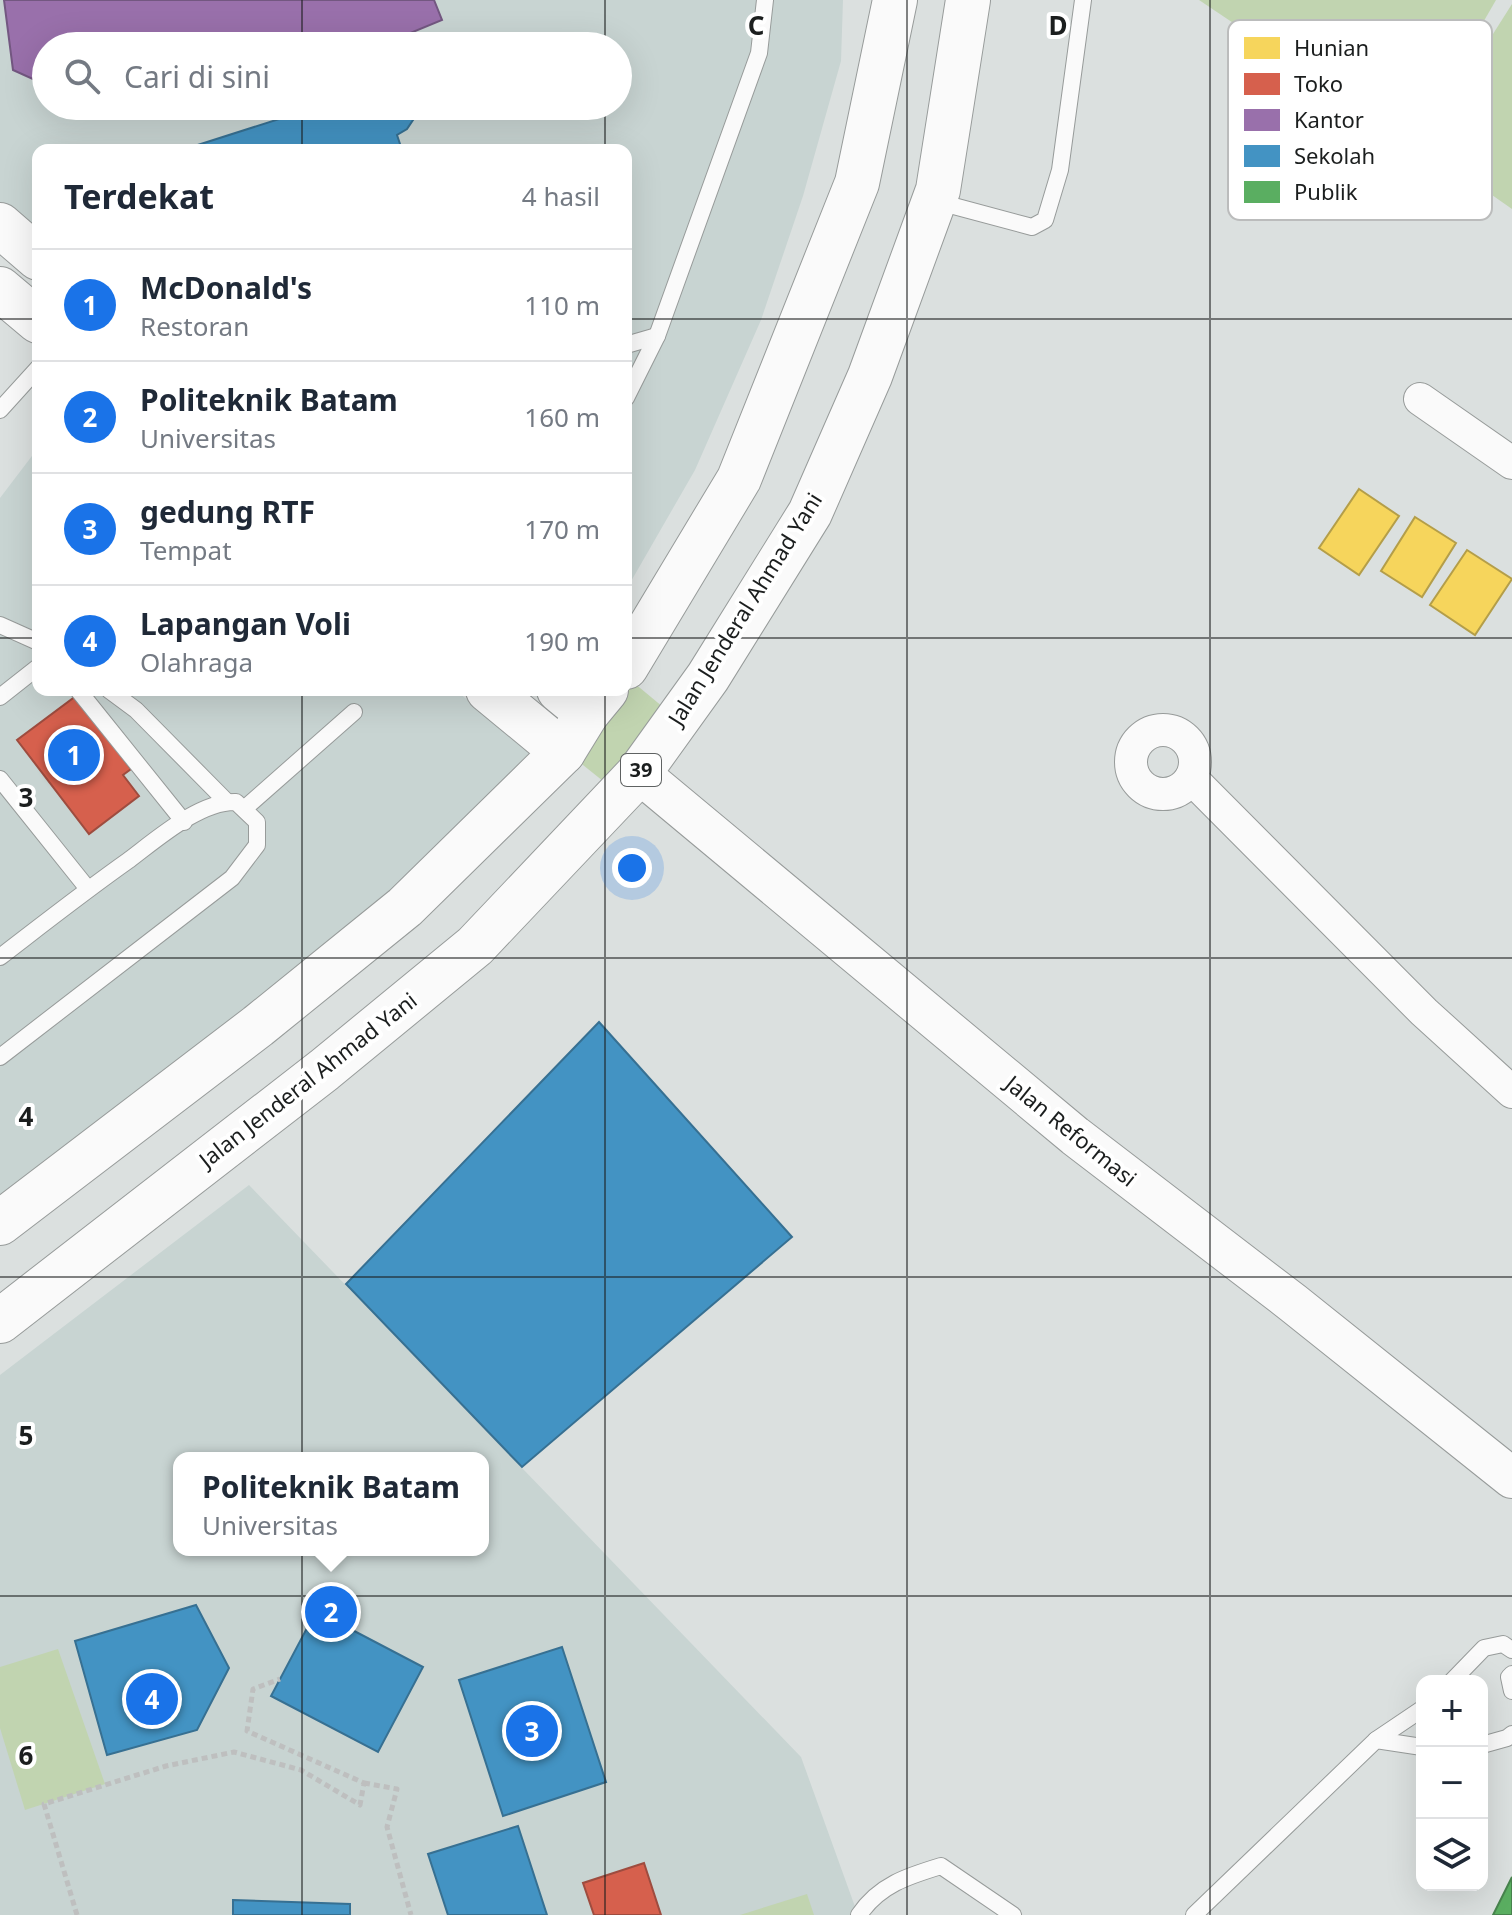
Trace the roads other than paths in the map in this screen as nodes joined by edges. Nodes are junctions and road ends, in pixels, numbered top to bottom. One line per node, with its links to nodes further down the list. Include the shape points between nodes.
1 (765, 0): 10 (lane, via 759,53)
2 (895, 0): 19 (main road, via 857,183 751,450 739,479)
3 (968, 0): 5 (main road, Jalan Jenderal Ahmad Yani / 39)
4 (1083, 0): 5 (lane, via 1060,170 1045,220 1032,227)
5 (934, 201): 28 (main road, Jalan Jenderal Ahmad Yani / 39, via 870,376 810,513 708,677)
6 (0, 225): 7 (main road)
7 (32, 253)
8 (0, 289): 9 (main road)
9 (32, 316)
10 (657, 336): 11 (lane); 13 (lane)
11 (632, 343)
12 (32, 375): 15 (lane)
13 (632, 386)
14 (1420, 399): 16 (street)
15 (0, 410)
16 (1512, 463)
17 (0, 625): 18 (lane)
18 (32, 639)
19 (632, 657)
20 (32, 672): 24 (lane)
21 (83, 696): 33 (lane)
22 (117, 696): 31 (lane)
23 (495, 696): 27 (main road)
24 (0, 697)
25 (584, 698): 27 (main road)
26 (354, 712): 32 (lane)
27 (563, 752): 38 (main road, via 405,907)
28 (639, 773): 39 (main road, Jalan Jenderal Ahmad Yani / 39, via 475,946); 40 (street, Jalan Reformasi, via 1075,1136)
29 (1191, 778): 37 (street, via 1424,1012)
30 (0, 779): 34 (lane)
31 (227, 802): 32 (lane); 33 (lane)
32 (244, 809): 36 (lane, via 257,822 257,845 232,878)
33 (184, 822): 34 (lane)
34 (88, 889): 35 (lane)
35 (0, 957)
36 (0, 1057)
37 (1512, 1092)
38 (0, 1223)
39 (0, 1321)
40 (1512, 1478)
41 (1512, 1650): 43 (lane, via 1503,1644 1484,1648)
42 (1512, 1674): 44 (lane)
43 (1458, 1675)
44 (1512, 1691)
45 (1416, 1713): 47 (lane)
46 (1512, 1734): 48 (lane)
47 (1376, 1740): 49 (lane); 52 (lane)
48 (1488, 1743)
49 (1416, 1746)
50 (859, 1915): 51 (lane, via 878,1892 941,1866)
51 (1013, 1915)
52 (1194, 1915)

